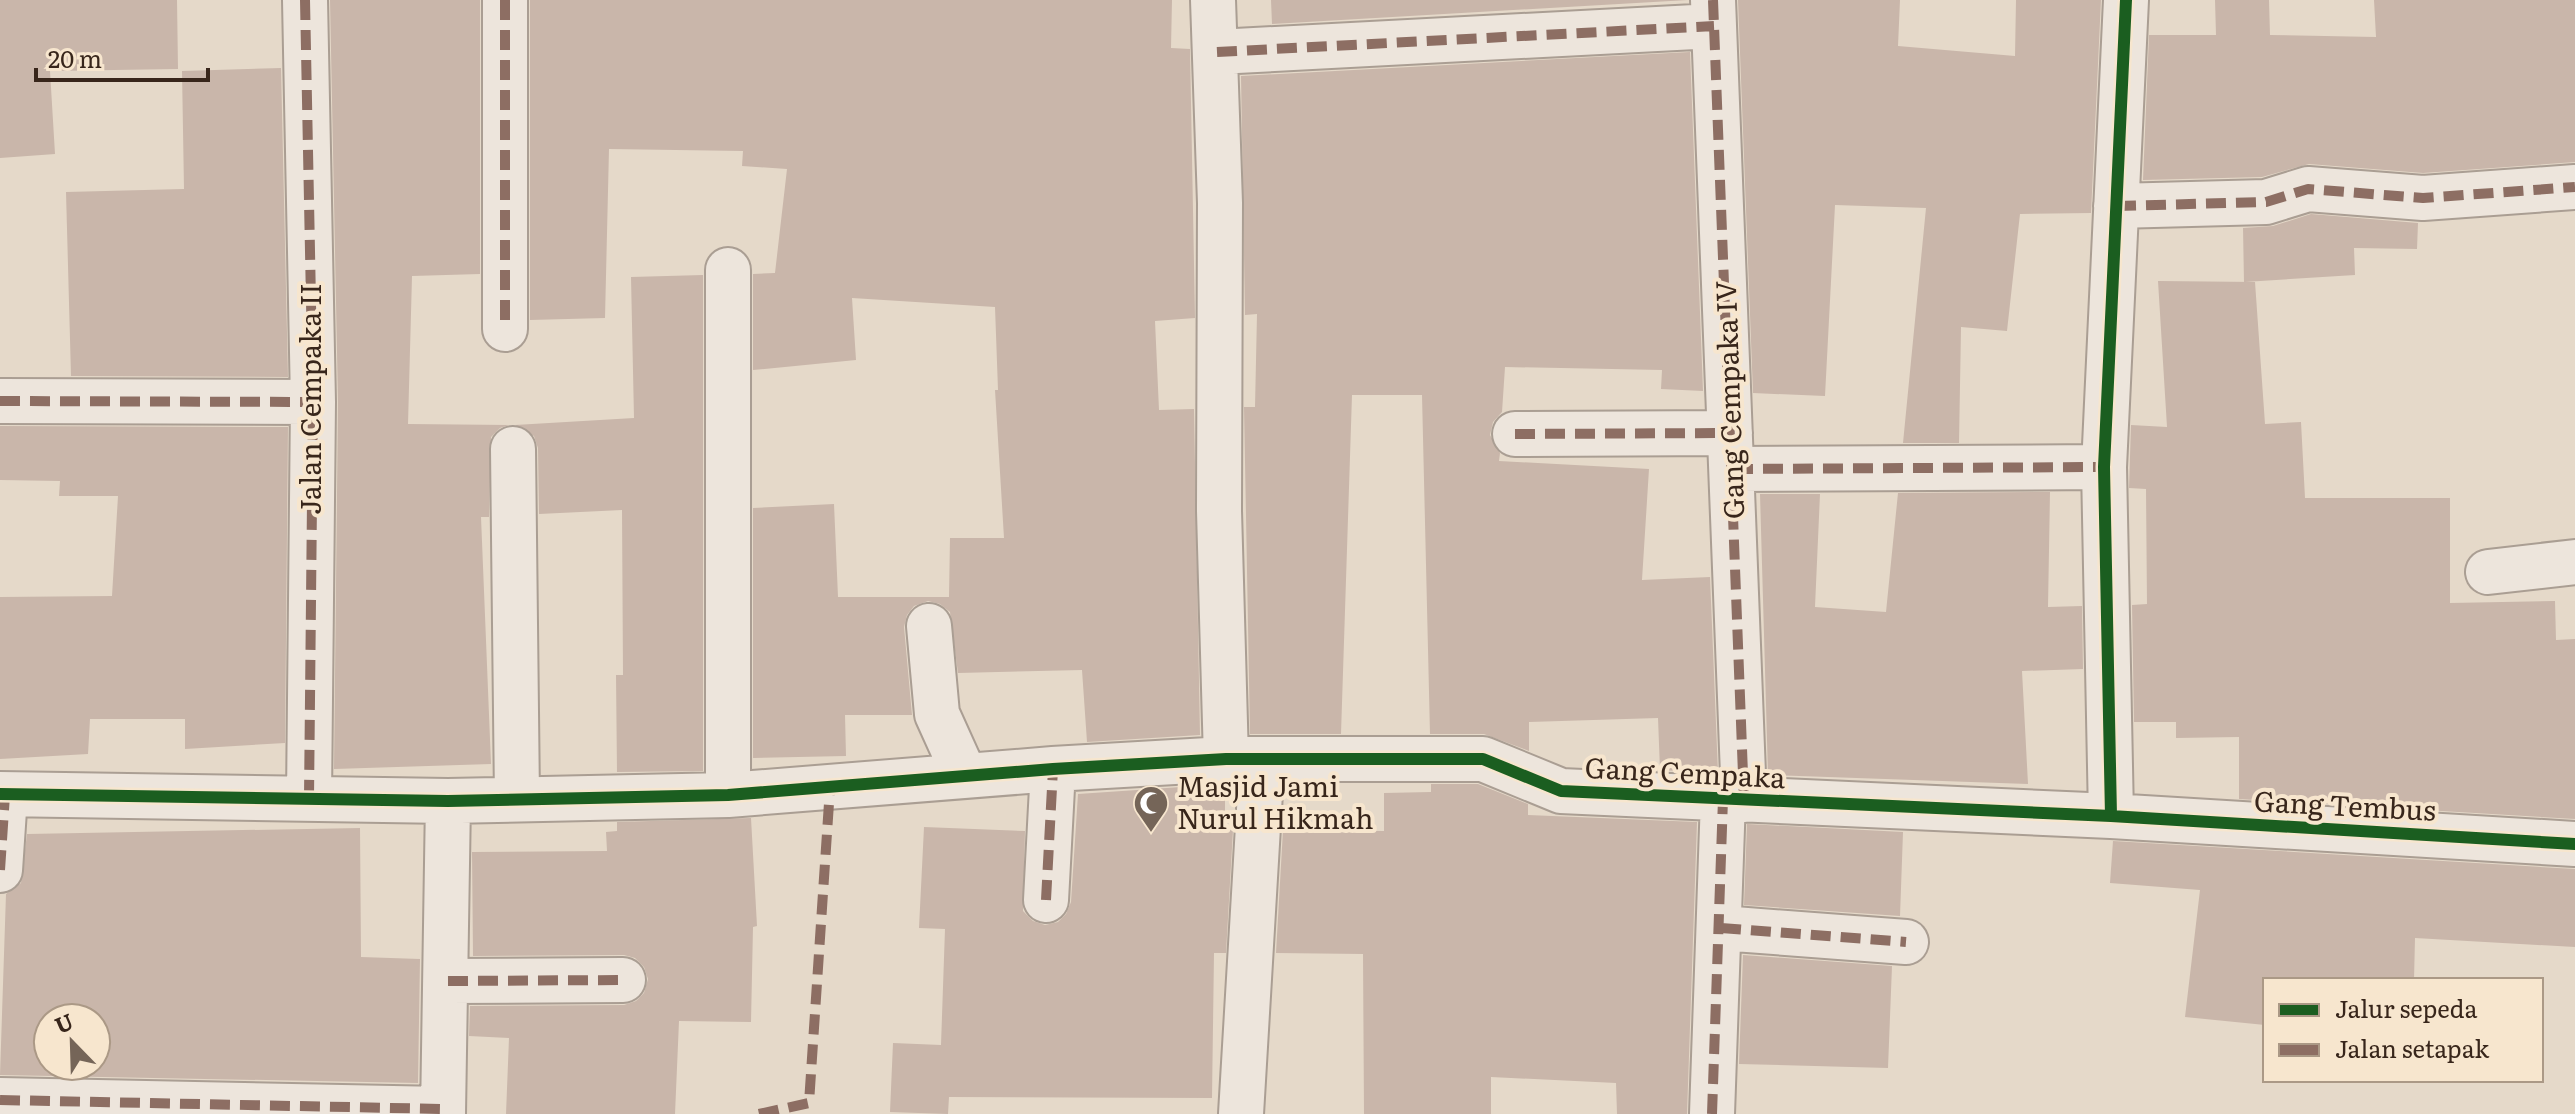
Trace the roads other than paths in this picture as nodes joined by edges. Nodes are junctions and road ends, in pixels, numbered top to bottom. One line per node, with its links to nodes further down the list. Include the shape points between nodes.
1 (305, 0): 12 (street, Jalan Cempaka II)
2 (505, 0): 10 (street)
3 (1213, 0): 6 (street)
4 (2126, 0): 8 (street)
5 (1714, 13): 6 (street); 15 (street, Gang Cempaka IV)
6 (1217, 52): 20 (street, via 1219,511)
7 (2575, 187): 8 (street, via 2423,198 2308,189 2266,202)
8 (2116, 206): 16 (street)
9 (728, 270): 24 (street)
10 (505, 329)
11 (0, 401): 12 (street)
12 (313, 402): 25 (street, Jalan Cempaka II)
13 (1515, 434): 15 (street)
14 (513, 449): 26 (street)
15 (1732, 451): 16 (street); 27 (street, Gang Cempaka IV)
16 (2104, 467): 29 (street)
17 (2575, 562): 18 (street)
18 (2488, 572)
19 (929, 626): 22 (street, via 937,714)
20 (1244, 759): 21 (street, Gang Cempaka); 27 (street, Gang Cempaka, via 1483,759 1561,791); 39 (street)
21 (1053, 769): 22 (street, Gang Cempaka); 32 (street)
22 (965, 776): 24 (street, Gang Cempaka)
23 (2, 794): 25 (street, Gang Cempaka); 31 (street)
24 (728, 795): 26 (street, Gang Cempaka)
25 (309, 798): 28 (street, Gang Cempaka)
26 (517, 799): 28 (street, Gang Cempaka)
27 (1734, 800): 29 (street, Gang Cempaka); 33 (street, Gang Cempaka IV)
28 (448, 801): 36 (street)
29 (2111, 816): 30 (street, Gang Tembus)
30 (2575, 844)
31 (0, 870)
32 (1046, 900)
33 (1721, 928): 34 (street); 40 (street, Gang Cempaka IV)
34 (1906, 942)
35 (623, 980): 36 (street)
36 (448, 981): 38 (street)
37 (0, 1100): 38 (street)
38 (443, 1112)
39 (1241, 1114)
40 (1712, 1114)

